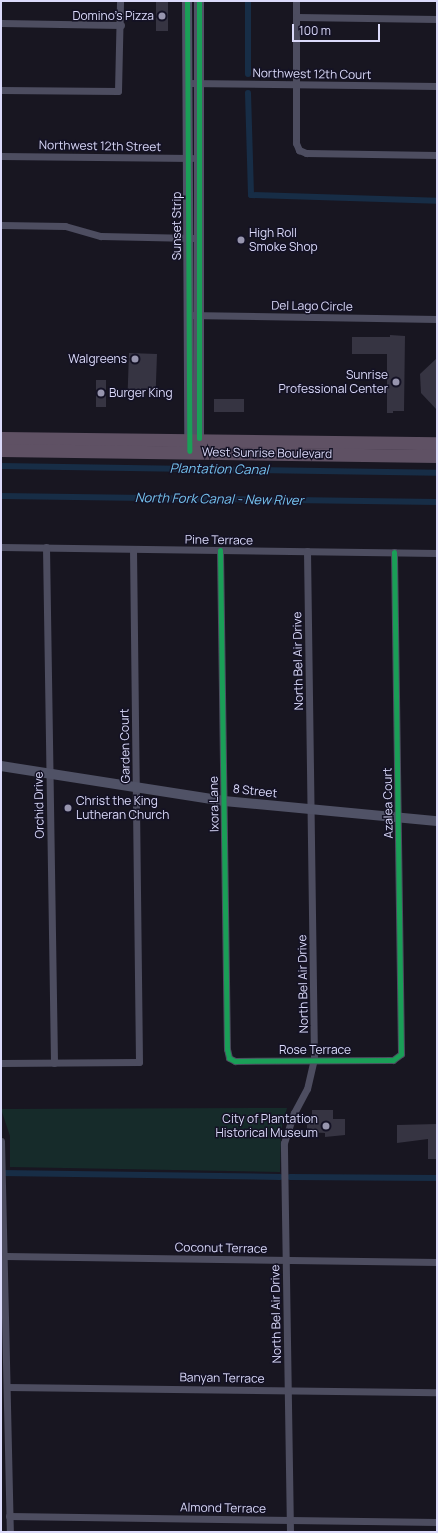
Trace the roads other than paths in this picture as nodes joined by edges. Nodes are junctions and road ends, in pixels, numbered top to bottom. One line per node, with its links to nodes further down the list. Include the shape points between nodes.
1 (120, 1): 8 (street)
2 (187, 1): 9 (street, Sunset Strip)
3 (199, 1): 10 (street, Sunset Strip)
4 (296, 1): 5 (street)
5 (296, 17): 6 (street); 11 (street)
6 (437, 19)
7 (1, 23): 8 (street)
8 (121, 25): 13 (street, via 118,90)
9 (188, 84): 10 (street, Northwest 12th Court); 16 (street, Sunset Strip)
10 (199, 84): 11 (street, Northwest 12th Court); 17 (street, Sunset Strip)
11 (296, 85): 12 (street, Northwest 12th Court); 14 (street, via 296,143 299,150 306,153)
12 (437, 86)
13 (1, 90)
14 (437, 155)
15 (1, 156): 16 (street, Northwest 12th Street)
16 (187, 158): 17 (street, Northwest 12th Street); 19 (street, Sunset Strip)
17 (199, 158): 20 (street, Sunset Strip)
18 (1, 225): 19 (street, via 66,226 102,236)
19 (188, 238): 20 (street); 21 (street, Sunset Strip)
20 (199, 238): 22 (street, Sunset Strip)
21 (187, 315): 22 (street, Del Lago Circle); 26 (street, Sunset Strip)
22 (199, 316): 23 (street, Del Lago Circle); 26 (street, Sunset Strip)
23 (437, 319)
24 (1, 438): 26 (highway, West Sunrise Boulevard)
25 (437, 443): 26 (highway, West Sunrise Boulevard)
26 (194, 445): 28 (highway, West Sunrise Boulevard); 29 (highway, West Sunrise Boulevard)
27 (437, 449): 29 (highway, via 380,449)
28 (1, 450)
29 (362, 455): 30 (highway, West Sunrise Boulevard)
30 (437, 456)
31 (1, 547): 32 (street, Pine Terrace)
32 (46, 548): 33 (street, Pine Terrace); 39 (street, Orchid Drive)
33 (133, 549): 34 (street, Pine Terrace); 40 (street, Garden Court)
34 (220, 550): 35 (street, Pine Terrace); 41 (street, Ixora Lane)
35 (307, 551): 36 (street, Pine Terrace); 42 (street, North Bel Air Drive)
36 (394, 552): 37 (street, Pine Terrace); 43 (street, Azalea Court)
37 (437, 553)
38 (1, 766): 39 (street, 8 Street)
39 (49, 776): 40 (street, 8 Street); 48 (street, Orchid Drive)
40 (137, 790): 41 (street, 8 Street); 48 (street, Garden Court, via 139,1062)
41 (224, 801): 42 (street, 8 Street); 46 (street, Ixora Lane)
42 (311, 810): 43 (street, 8 Street); 47 (street, North Bel Air Drive)
43 (398, 817): 44 (street, 8 Street); 45 (street, Azalea Court)
44 (437, 821)
45 (400, 1054): 47 (street, Rose Terrace, via 393,1060)
46 (229, 1058): 47 (street, Rose Terrace, via 235,1061)
47 (314, 1059): 52 (street, North Bel Air Drive, via 307,1089 294,1113 285,1138)
48 (54, 1062): 49 (street)
49 (1, 1063)
50 (1, 1141): 51 (street, via 4,1169)
51 (5, 1256): 52 (street, Coconut Terrace); 54 (street)
52 (286, 1260): 53 (street, Coconut Terrace); 55 (street, North Bel Air Drive)
53 (437, 1262)
54 (7, 1387): 55 (street, Banyan Terrace); 57 (street)
55 (288, 1390): 56 (street, Banyan Terrace); 58 (street, North Bel Air Drive)
56 (437, 1392)
57 (9, 1516): 58 (street, Almond Terrace); 60 (street)
58 (290, 1520): 59 (street, Almond Terrace); 61 (street, North Bel Air Drive)
59 (437, 1522)
60 (10, 1532)
61 (290, 1532)

